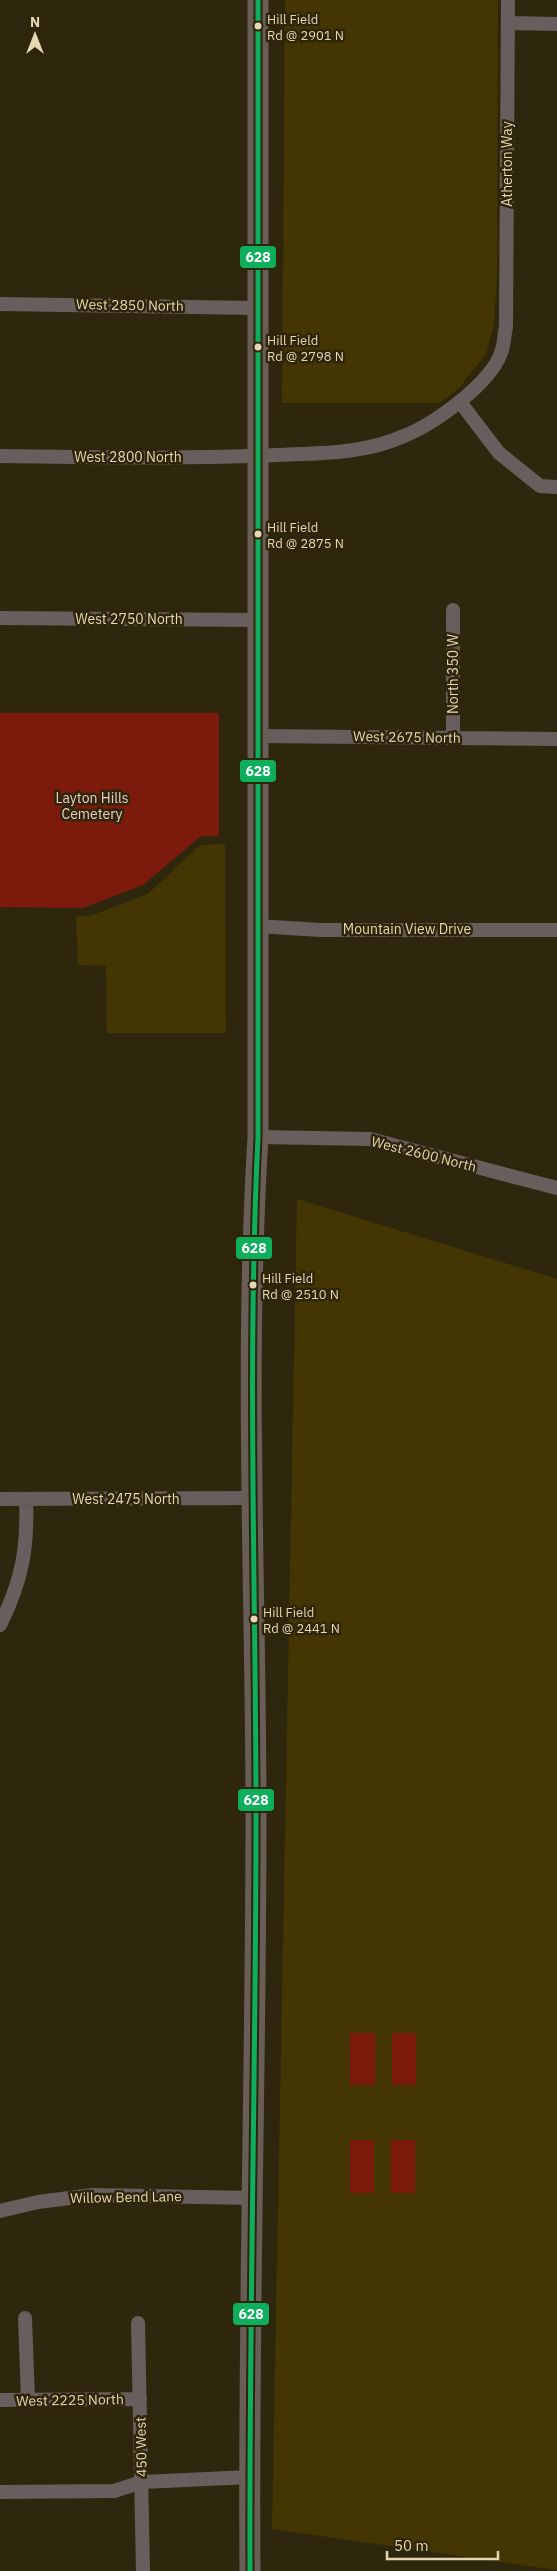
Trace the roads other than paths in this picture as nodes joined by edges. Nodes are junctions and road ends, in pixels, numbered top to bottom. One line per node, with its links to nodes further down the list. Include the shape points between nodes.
1 (258, 0): 6 (main road)
2 (508, 0): 3 (street, Atherton Way)
3 (508, 23): 4 (street); 7 (street, Atherton Way, via 506,327 501,354 491,370)
4 (557, 24)
5 (0, 304): 6 (street, West 2850 North)
6 (260, 308): 9 (main road)
7 (460, 402): 9 (street, West 2800 North, via 405,436 375,445 330,454); 10 (street, via 499,453 540,486)
8 (0, 456): 9 (street, West 2800 North)
9 (257, 456): 13 (main road)
10 (557, 487)
11 (453, 610): 15 (street, North 350 W)
12 (0, 618): 13 (street, West 2750 North)
13 (259, 620): 14 (main road)
14 (258, 736): 15 (street, West 2675 North); 17 (main road)
15 (453, 738): 16 (street, West 2675 North)
16 (557, 739)
17 (257, 926): 18 (street, Mountain View Drive, via 320,930); 19 (main road)
18 (557, 930)
19 (258, 1137): 20 (street, West 2600 North, via 370,1139); 21 (main road, via 253,1280)
20 (557, 1188)
21 (252, 1498): 23 (street, West 2475 North); 25 (main road, via 256,1814)
22 (0, 1499): 23 (street, West 2475 North)
23 (26, 1499): 24 (street, via 27,1543 23,1569 15,1596)
24 (0, 1625)
25 (253, 2198): 26 (street, Willow Bend Lane, via 93,2196 38,2202); 32 (main road)
26 (0, 2211)
27 (25, 2318): 31 (street)
28 (138, 2323): 29 (street, 450 West)
29 (140, 2399): 31 (street, West 2225 North); 33 (street, 450 West)
30 (0, 2400): 31 (street, West 2225 North)
31 (28, 2400)
32 (250, 2477): 33 (street); 36 (main road)
33 (142, 2482): 34 (street, via 114,2491); 35 (street, 450 West)
34 (0, 2492)
35 (143, 2571)
36 (250, 2571)

